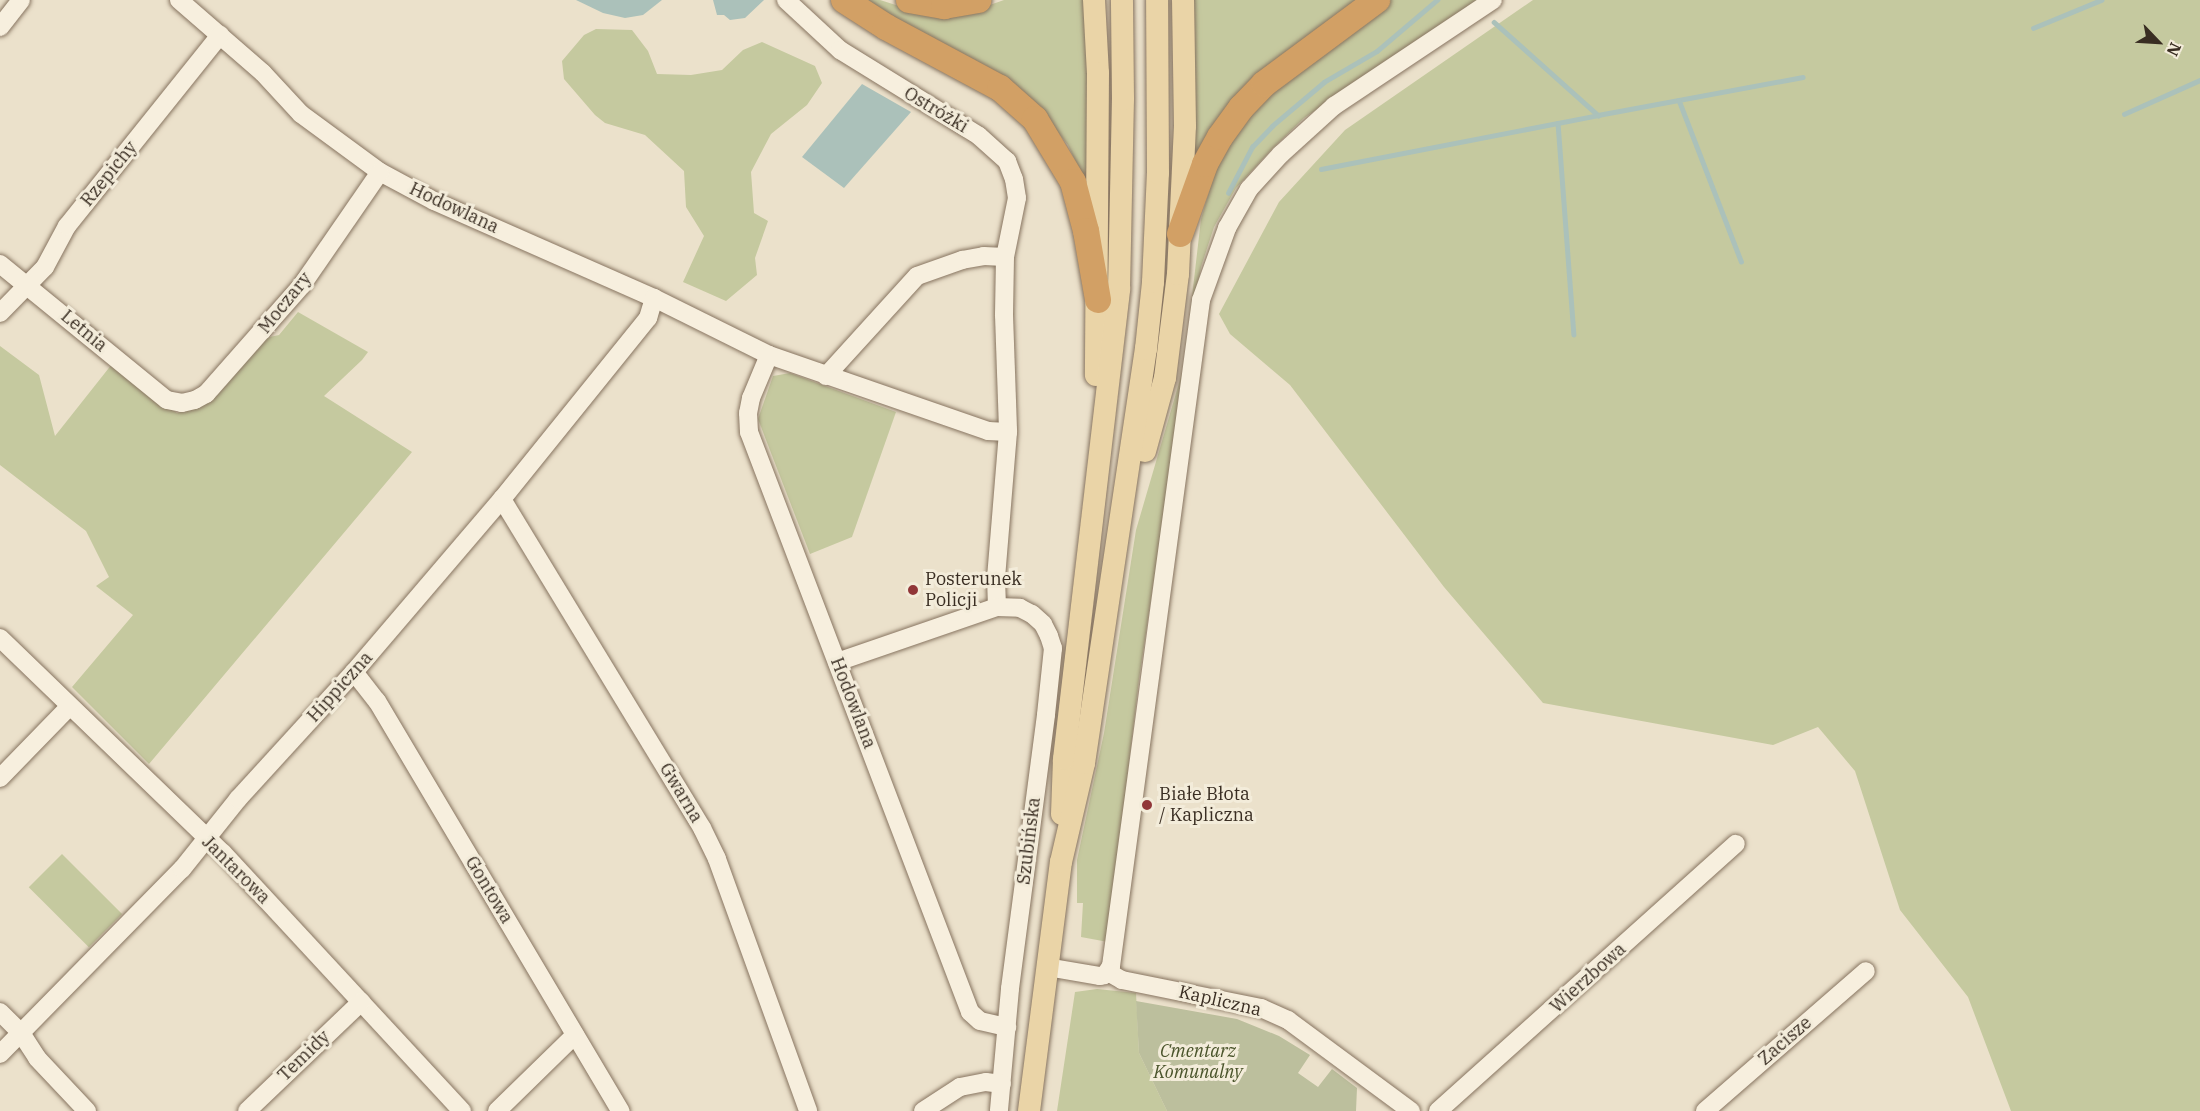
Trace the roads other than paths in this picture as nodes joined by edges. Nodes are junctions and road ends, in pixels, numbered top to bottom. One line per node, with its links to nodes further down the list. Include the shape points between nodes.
1 (21, 0): 13 (street)
2 (179, 0): 14 (street, Hodowlana)
3 (786, 0): 17 (street, Ostróżki, via 840,50 980,136 1007,161 1017,198)
4 (844, 0): 21 (highway, via 1000,88 1035,119 1073,182)
5 (909, 0): 6 (highway, via 944,6)
6 (978, 0)
7 (1094, 0): 21 (main road, via 1098,73)
8 (1122, 0): 27 (main road, via 1119,289)
9 (1157, 0): 29 (main road, via 1158,163 1153,282 1139,411)
10 (1183, 0): 16 (main road, via 1186,83)
11 (1377, 0): 16 (highway, via 1264,84 1241,108 1205,164)
12 (1493, 0): 41 (street, via 1334,105 1281,154 1250,189 1212,264 1201,300)
13 (0, 27)
14 (220, 34): 15 (street, Hodowlana, via 301,114); 19 (street, Rzepichy, via 67,226 45,267)
15 (380, 171): 20 (street, Hodowlana, via 434,201); 25 (street, Moczary, via 302,285 206,394 182,403)
16 (1180, 234): 29 (main road, via 1165,378)
17 (1005, 257): 24 (street, via 962,260 917,276); 26 (street, Ostróżki)
18 (0, 264): 19 (street, Letnia)
19 (29, 286): 22 (street, Rzepichy); 25 (street, Letnia)
20 (654, 298): 23 (street, Hodowlana); 28 (street, Hippiczna, via 648,318)
21 (1098, 300): 27 (main road)
22 (0, 313)
23 (769, 355): 24 (street, Hodowlana); 32 (street, Hodowlana, via 751,398 749,432)
24 (826, 376): 26 (street, Hodowlana, via 988,431)
25 (167, 400)
26 (1008, 432): 30 (street, Ostróżki)
27 (1096, 497): 38 (main road, Szubińska, via 1064,759)
28 (502, 499): 33 (street, Hippiczna); 54 (street, Gwarna, via 702,828 717,859)
29 (1118, 537): 38 (main road, Szubińska, via 1084,763)
30 (997, 607): 32 (street); 44 (street, Szubińska, via 1020,608 1032,614 1042,624 1053,648)
31 (0, 638): 34 (street, Jantarowa)
32 (837, 662): 44 (street, Hodowlana, via 970,1012 980,1021)
33 (354, 672): 36 (street, Hippiczna, via 238,800); 46 (street, Gontowa, via 377,701)
34 (70, 706): 35 (street); 36 (street, Jantarowa)
35 (0, 778)
36 (207, 841): 42 (street, Jantarowa, via 223,853); 45 (street, Hippiczna)
37 (1736, 844): 59 (street, Wierzbowa)
38 (1061, 862): 39 (main road, Szubińska)
39 (1047, 967): 41 (street, via 1100,976); 57 (main road, Szubińska)
40 (1866, 971): 60 (street, Zacisze)
41 (1108, 972): 58 (street, Kapliczna, via 1122,980 1261,1008 1288,1020)
42 (361, 1002): 50 (street, Temidy); 51 (street, Jantarowa)
43 (0, 1012): 45 (street)
44 (1007, 1027): 48 (street, Szubińska)
45 (21, 1033): 47 (street, Hippiczna); 49 (street, via 37,1058)
46 (575, 1035): 52 (street); 53 (street, Gontowa)
47 (0, 1054)
48 (1002, 1084): 55 (street, via 986,1082 960,1087); 56 (street, Szubińska)
49 (87, 1111)
50 (247, 1111)
51 (462, 1111)
52 (497, 1111)
53 (620, 1111)
54 (808, 1111)
55 (923, 1111)
56 (999, 1111)
57 (1029, 1111)
58 (1411, 1111)
59 (1438, 1111)
60 (1705, 1111)

